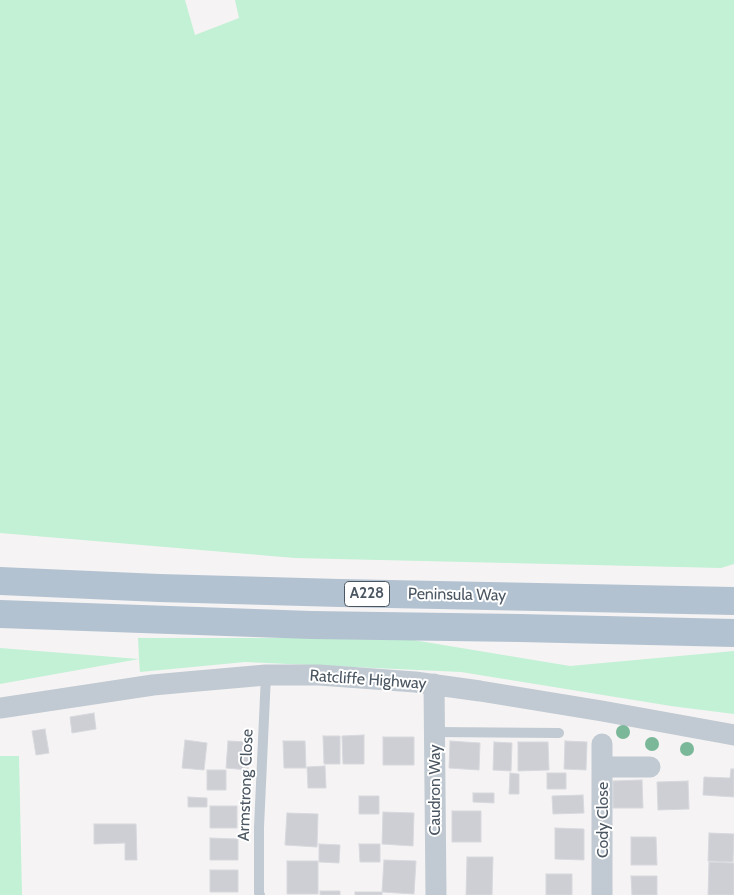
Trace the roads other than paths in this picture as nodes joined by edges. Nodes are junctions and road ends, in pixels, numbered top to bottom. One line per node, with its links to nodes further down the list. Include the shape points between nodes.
1 (0, 581): 2 (main road, Peninsula Way / A228, via 330,593)
2 (734, 601)
3 (0, 614): 4 (main road, Peninsula Way / A228, via 312,625)
4 (734, 633)
5 (266, 675): 6 (street, Ratcliffe Highway, via 344,676); 7 (street, Ratcliffe Highway, via 154,685); 14 (lane, Armstrong Close, via 259,827)
6 (434, 684): 8 (street, Caudron Way); 10 (street, Ratcliffe Highway)
7 (0, 708)
8 (434, 732): 9 (lane); 15 (street, Caudron Way)
9 (559, 733)
10 (734, 736)
11 (602, 744): 12 (street, Cody Close)
12 (603, 767): 13 (street); 16 (street, Cody Close)
13 (650, 767)
14 (260, 895)
15 (436, 895)
16 (602, 895)

